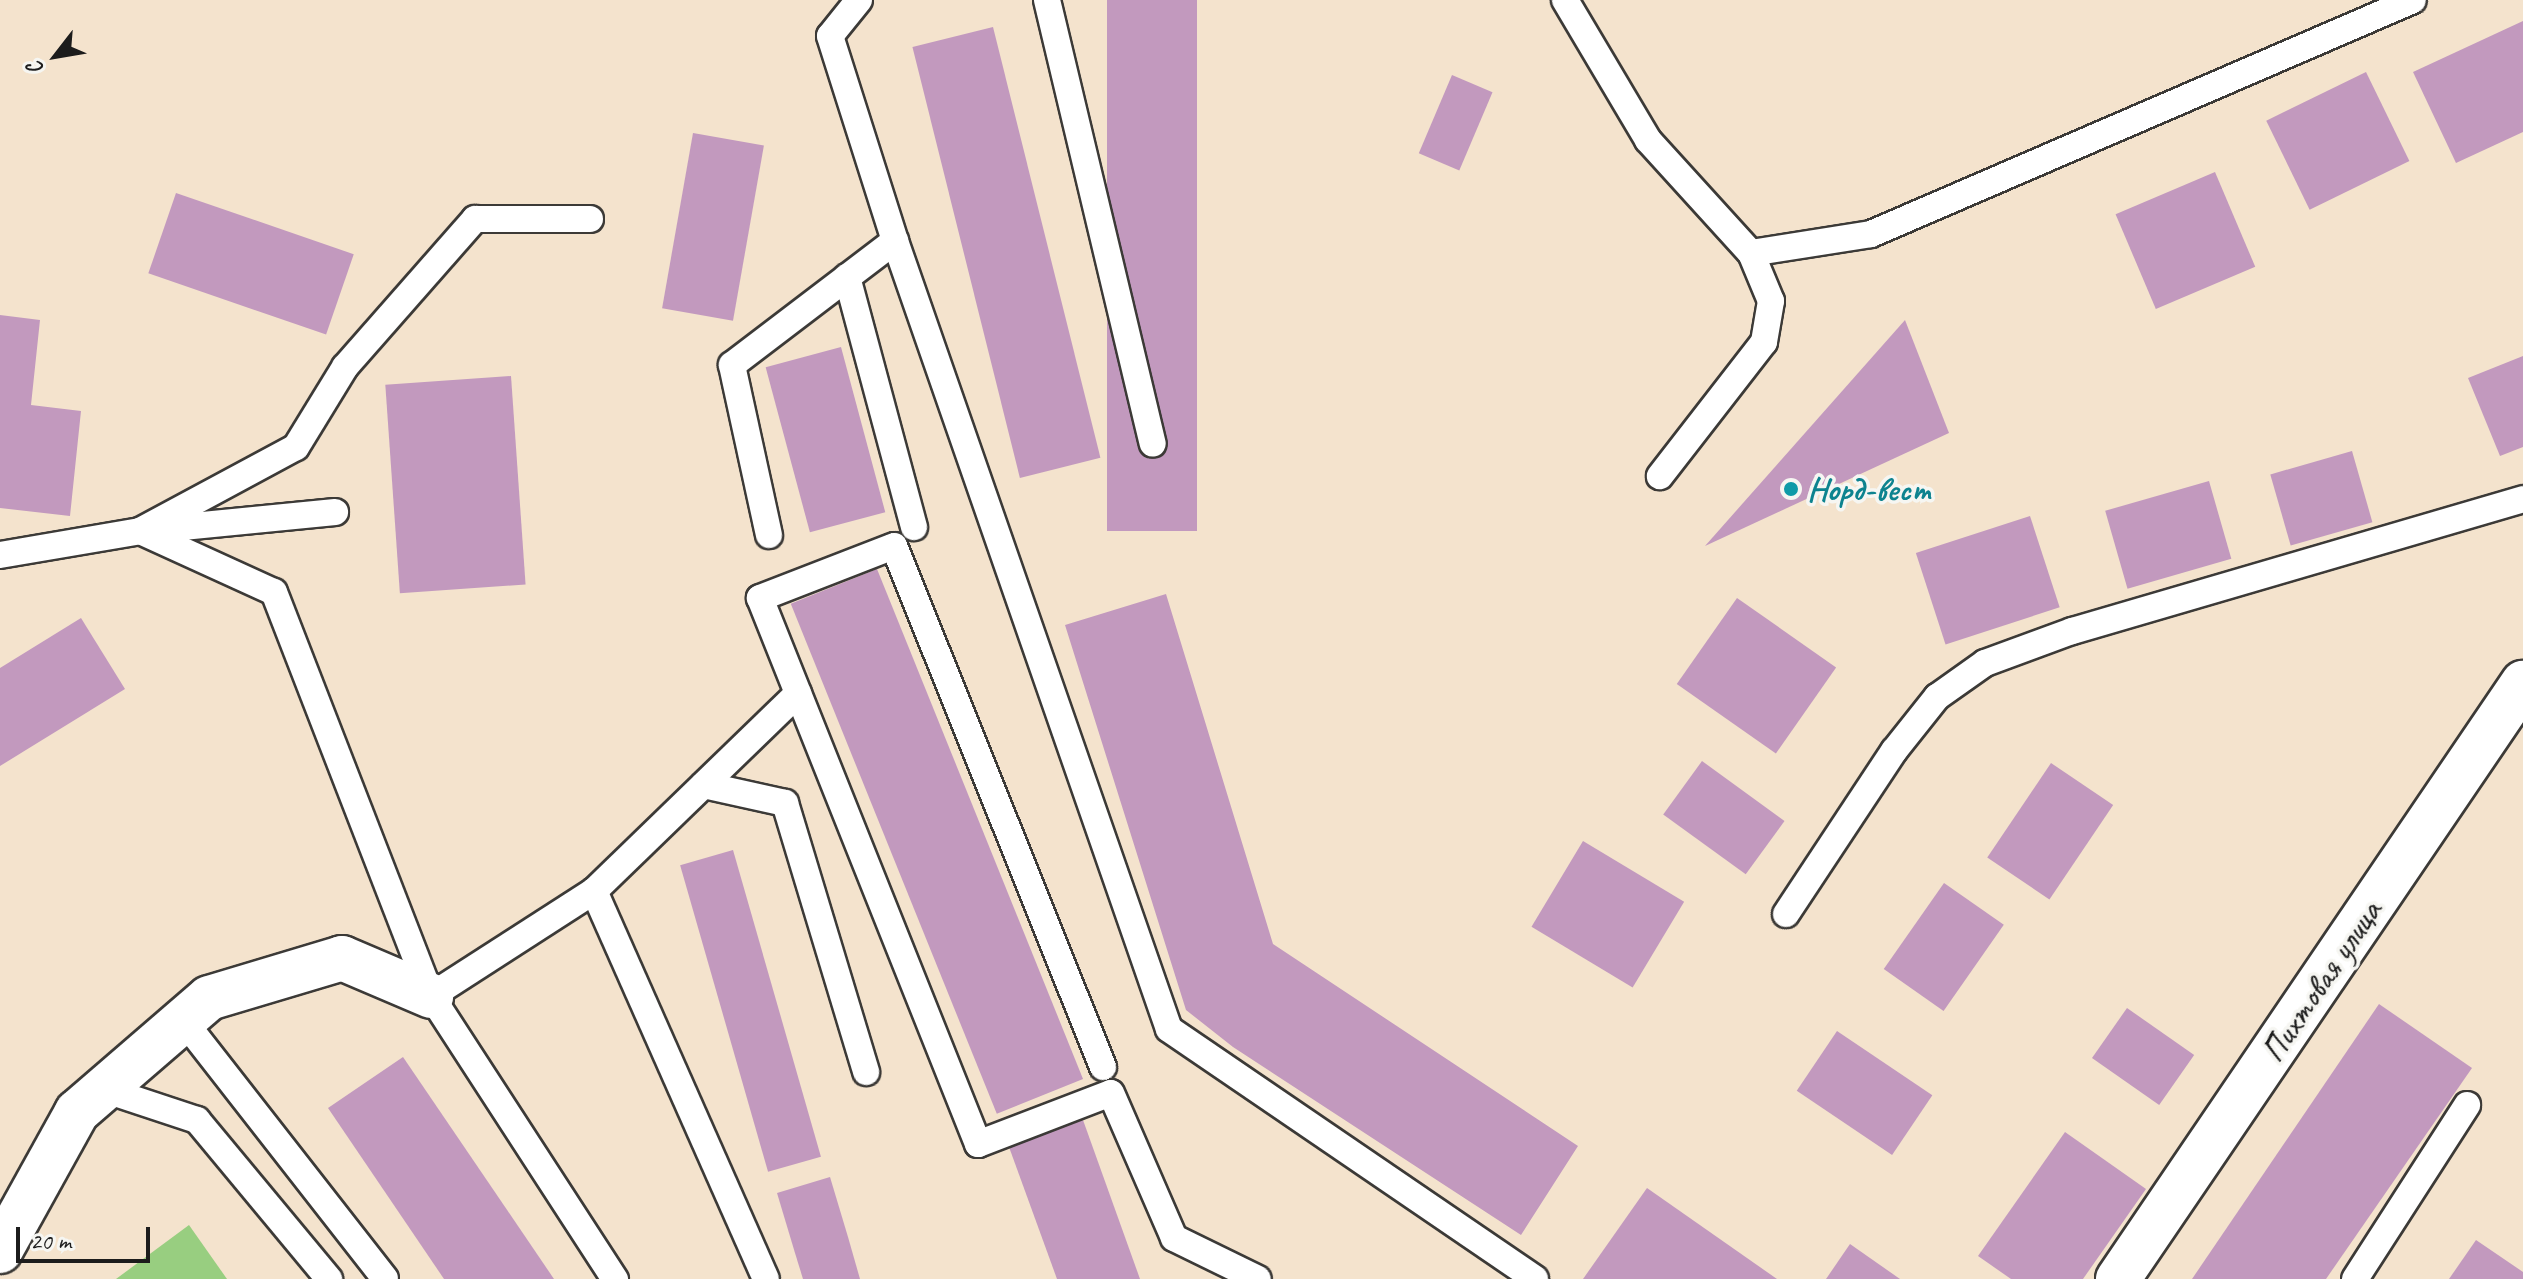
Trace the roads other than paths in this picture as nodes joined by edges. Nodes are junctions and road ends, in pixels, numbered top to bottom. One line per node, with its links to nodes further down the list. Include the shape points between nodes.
1 (859, 0): 6 (lane, via 830,36)
2 (1047, 0): 9 (lane)
3 (1565, 0): 7 (lane, via 1648,140)
4 (2413, 0): 7 (lane, via 1871,234)
5 (590, 219): 14 (lane, via 475,219 345,367 296,447)
6 (895, 241): 8 (lane); 34 (lane, via 1169,1029)
7 (1751, 253): 10 (lane, via 1771,301 1764,342)
8 (847, 277): 13 (lane); 15 (lane, via 732,365)
9 (1153, 444)
10 (1660, 476)
11 (2523, 499): 21 (lane, via 2072,631 1985,663 1937,697 1894,751)
12 (335, 512): 14 (lane)
13 (914, 527)
14 (140, 531): 16 (lane); 22 (lane, via 274,592)
15 (769, 535)
16 (0, 555)
17 (2523, 683): 35 (street, Пихтовая улица)
18 (798, 693): 19 (lane); 24 (lane, via 760,598 894,546); 33 (lane, via 978,1144 1111,1093 1174,1238)
19 (704, 785): 20 (lane); 25 (lane, via 785,803)
20 (594, 891): 22 (lane); 32 (lane)
21 (1786, 914)
22 (431, 996): 23 (street, via 342,958 209,998); 31 (lane)
23 (183, 1020): 26 (street); 30 (lane)
24 (1103, 1067)
25 (866, 1072)
26 (103, 1089): 28 (street, via 77,1112); 29 (lane, via 197,1120)
27 (2467, 1105): 36 (lane)
28 (0, 1251)
29 (329, 1279)
30 (385, 1279)
31 (615, 1279)
32 (766, 1279)
33 (1258, 1279)
34 (1535, 1279)
35 (2118, 1279)
36 (2355, 1279)

